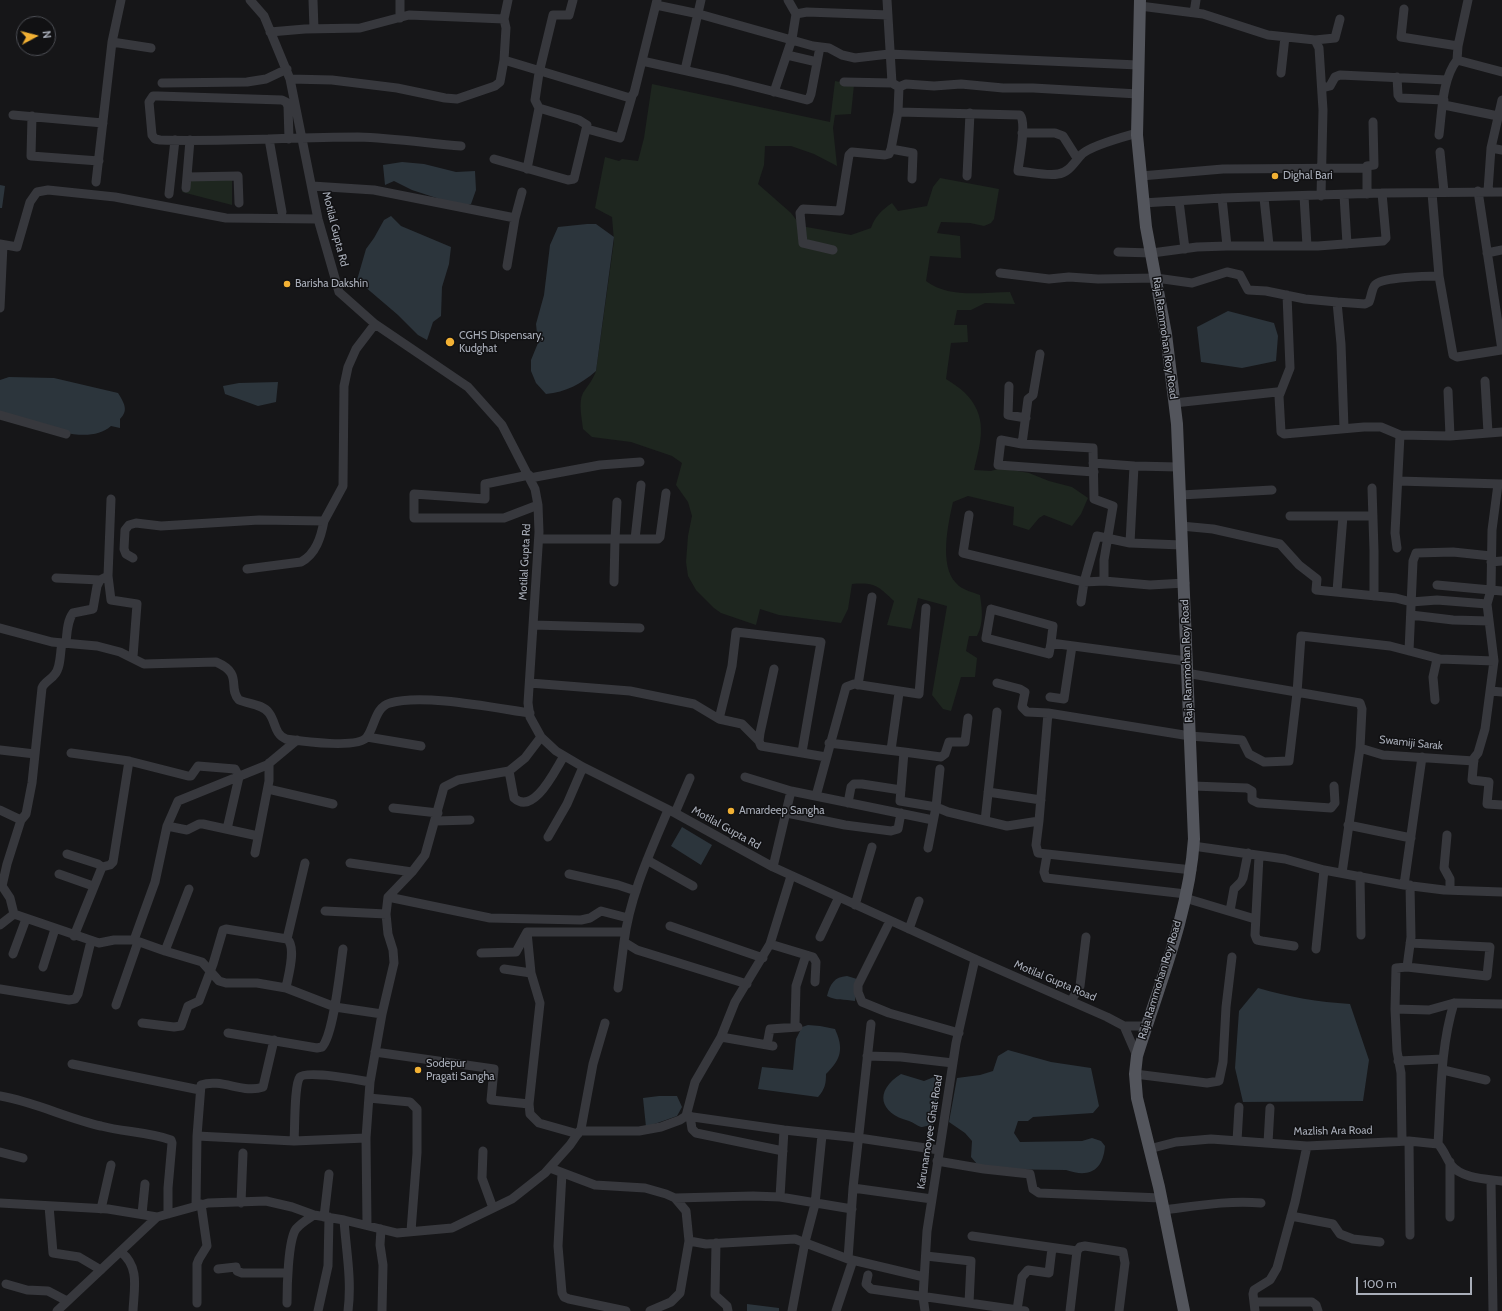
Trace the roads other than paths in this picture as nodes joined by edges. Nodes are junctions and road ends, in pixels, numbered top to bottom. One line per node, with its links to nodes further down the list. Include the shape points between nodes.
1 (121, 0): 27 (street)
2 (250, 0): 23 (street, Motilal Gupta Rd, via 264,16)
3 (313, 0): 22 (street)
4 (400, 0): 19 (street)
5 (508, 0): 20 (street)
6 (573, 0): 40 (street, via 569,15 553,15)
7 (701, 0): 16 (street)
8 (788, 0): 17 (street)
9 (887, 0): 18 (street)
10 (1196, 0): 15 (street)
11 (1468, 0): 28 (street)
12 (656, 2): 16 (street); 35 (street)
13 (1140, 3): 15 (street); 37 (main road, Raja Rammohan Roy Road)
14 (1404, 10): 28 (street, via 1401,37)
15 (1194, 13): 24 (street, via 1226,20 1268,35)
16 (699, 14): 25 (street); 39 (street)
17 (796, 14): 18 (street, via 807,12); 25 (street)
18 (888, 15): 31 (street)
19 (400, 18): 20 (street, via 409,15); 22 (street, via 360,28)
20 (504, 19): 33 (street)
21 (1340, 19): 26 (street, via 1335,38)
22 (314, 29): 23 (street)
23 (270, 32): 38 (street, Motilal Gupta Rd)
24 (1285, 37): 26 (street); 42 (street)
25 (792, 39): 29 (street); 32 (street)
26 (1315, 40): 49 (street, via 1319,48)
27 (112, 42): 30 (street); 62 (street)
28 (1458, 46): 34 (street)
29 (820, 47): 31 (street, via 855,58); 36 (street)
30 (151, 48)
31 (889, 54): 37 (street); 48 (street)
32 (787, 55): 36 (street); 50 (street)
33 (504, 60): 40 (street); 44 (street, via 500,82 457,99 339,81)
34 (1457, 60): 41 (street); 45 (street, via 1451,68)
35 (642, 61): 39 (street); 52 (street)
36 (817, 62): 50 (street, via 810,99)
37 (1138, 65): 51 (main road, Raja Rammohan Roy Road)
38 (286, 69): 44 (street, Motilal Gupta Rd); 47 (street, via 266,79 247,82)
39 (685, 70): 50 (street)
40 (540, 71): 52 (street, via 628,98); 55 (street, via 535,100)
41 (1502, 72)
42 (1281, 73)
43 (1397, 77): 45 (street); 49 (street, via 1340,75 1335,77 1330,86); 54 (street, via 1400,98)
44 (290, 80): 67 (street, Motilal Gupta Rd)
45 (1448, 80): 54 (street)
46 (844, 82): 48 (street)
47 (162, 83)
48 (896, 85): 51 (street, via 961,84); 56 (street)
49 (1322, 88): 81 (street)
50 (774, 92)
51 (1138, 94): 65 (main road, Raja Rammohan Roy Road)
52 (632, 96): 63 (street, via 620,138)
53 (1502, 100): 60 (street)
54 (1444, 103): 60 (street); 66 (street)
55 (539, 108): 63 (street, via 585,122); 80 (street)
56 (898, 112): 57 (street); 74 (street)
57 (970, 113): 64 (street, via 1020,115 1023,119); 83 (street)
58 (14, 115): 59 (street)
59 (32, 116): 62 (street); 79 (street, via 31,156)
60 (1498, 116): 73 (street)
61 (1374, 122): 82 (street, via 1374,165)
62 (103, 124): 79 (street)
63 (587, 129): 80 (street, via 574,179 568,180)
64 (1022, 133): 77 (street, via 1055,133 1062,136); 77 (street, via 1018,171 1060,174 1072,166)
65 (1137, 133): 77 (street, via 1102,144); 84 (main road, Raja Rammohan Roy Road)
66 (1439, 135)
67 (303, 138): 69 (street); 72 (street, via 415,140); 88 (street, Motilal Gupta Rd)
68 (268, 139): 69 (street); 71 (street); 107 (street)
69 (289, 139): 70 (street, via 288,106 282,100 153,96 149,102 152,135 155,138)
70 (175, 140): 71 (street); 97 (street)
71 (190, 140): 85 (street)
72 (460, 146)
73 (1491, 148): 75 (street); 93 (street)
74 (891, 150): 86 (street, via 913,153); 116 (street, via 885,155 858,151 849,155 840,211 814,208 801,210 803,242)
75 (1502, 150)
76 (1440, 152): 92 (street)
77 (1077, 158)
78 (494, 159): 80 (street)
79 (99, 161): 87 (street)
80 (526, 168)
81 (1322, 168): 82 (street); 84 (street, via 1224,169); 101 (street)
82 (1367, 168): 98 (street)
83 (967, 176)
84 (1141, 176): 106 (main road, Raja Rammohan Roy Road)
85 (186, 178): 89 (street); 105 (street, via 238,176)
86 (912, 179)
87 (96, 182)
88 (312, 186): 108 (street, via 374,190); 109 (street, Motilal Gupta Rd)
89 (186, 188)
90 (1478, 191): 92 (street); 93 (street); 120 (street)
91 (522, 192): 108 (street)
92 (1444, 192): 96 (street)
93 (1488, 192): 94 (street)
94 (1502, 192)
95 (1382, 193): 96 (street); 98 (street); 111 (street, via 1385,240)
96 (1432, 193): 123 (street)
97 (169, 194)
98 (1367, 194): 99 (street)
99 (1344, 195): 101 (street); 111 (street)
100 (1304, 196): 101 (street); 103 (street); 114 (street)
101 (1321, 196)
102 (1222, 198): 103 (street); 104 (street); 113 (street)
103 (1264, 198): 112 (street)
104 (1179, 201): 106 (street); 115 (street)
105 (239, 203)
106 (1144, 203): 119 (main road, Raja Rammohan Roy Road)
107 (282, 212)
108 (515, 218): 121 (street)
109 (318, 219): 110 (street, via 226,218 115,197 48,190 37,192 30,202 17,247); 128 (street, Motilal Gupta Rd, via 339,292)
110 (2, 244): 127 (street)
111 (1347, 244): 114 (street)
112 (1269, 245): 113 (street); 114 (street)
113 (1227, 246): 115 (street)
114 (1307, 246)
115 (1185, 249): 119 (street)
116 (833, 250)
117 (1502, 250): 120 (street)
118 (1118, 252): 119 (street)
119 (1152, 253): 124 (main road, Raja Rammohan Roy Road)
120 (1487, 253): 129 (street)
121 (507, 266)
122 (1000, 273): 124 (street, via 1049,280 1069,277)
123 (1439, 276): 126 (street, via 1379,281 1374,285 1369,302 1365,304); 129 (street, via 1453,355 1457,357)
124 (1156, 278): 125 (street, via 1192,283 1227,272 1240,275 1248,290); 135 (main road, Raja Rammohan Roy Road)
125 (1287, 295): 126 (street); 134 (street, via 1290,368)
126 (1337, 302): 138 (street)
127 (0, 308)
128 (375, 324): 149 (street, Motilal Gupta Rd, via 468,387 502,425); 164 (street, via 356,349 348,367 344,386 343,486)
129 (1501, 350)
130 (1040, 354): 137 (street, via 1033,394 1028,399)
131 (1485, 381): 140 (street)
132 (1009, 386): 137 (street, via 1008,415)
133 (1448, 391): 143 (street)
134 (1279, 396): 135 (street, via 1277,392 1272,392); 138 (street, via 1281,432 1284,434)
135 (1174, 404): 148 (main road, Raja Rammohan Roy Road)
136 (0, 415): 141 (street)
137 (1026, 418): 144 (street)
138 (1344, 428): 142 (street, via 1381,427)
139 (1502, 432): 140 (street)
140 (1488, 433): 143 (street)
141 (66, 434)
142 (1400, 435): 143 (street); 150 (street)
143 (1450, 436)
144 (1022, 444): 147 (street, via 1093,448); 147 (street, via 1001,440 998,465)
145 (640, 462): 149 (street, via 600,465)
146 (1134, 466): 147 (street); 148 (street); 172 (street)
147 (1094, 467): 171 (street, via 1094,499 1113,506)
148 (1178, 467): 156 (main road, Raja Rammohan Roy Road)
149 (530, 476): 159 (street, Motilal Gupta Rd); 159 (street, via 485,484 485,499 414,494 414,518 504,518)
150 (1398, 481): 151 (street); 174 (street)
151 (1500, 484): 166 (street)
152 (641, 486): 170 (street)
153 (1372, 488): 163 (street)
154 (1272, 490): 156 (street)
155 (666, 493): 170 (street, via 659,538)
156 (1180, 495): 165 (main road, Raja Rammohan Roy Road)
157 (111, 499): 180 (street)
158 (617, 502): 169 (street)
159 (538, 505): 168 (street, Motilal Gupta Rd)
160 (969, 515): 183 (street, via 963,553)
161 (1290, 516): 162 (street)
162 (1343, 516): 163 (street); 187 (street)
163 (1373, 516): 189 (street)
164 (324, 521): 175 (street, via 259,520 161,526 136,523 129,525 125,530 124,549 126,554); 178 (street, via 317,544 301,562)
165 (1181, 526): 173 (main road, Raja Rammohan Roy Road); 187 (street, via 1213,529 1280,544 1299,565 1317,579 1316,590)
166 (1492, 534): 167 (street); 176 (street)
167 (1502, 534)
168 (539, 539): 169 (street); 197 (street, Motilal Gupta Rd)
169 (615, 539): 170 (street); 182 (street)
170 (635, 539)
171 (1109, 539): 172 (street); 181 (street, via 1104,560); 183 (street, via 1097,536)
172 (1130, 542): 173 (street)
173 (1182, 545): 184 (main road, Raja Rammohan Roy Road)
174 (1397, 548)
175 (133, 558)
176 (1491, 559): 177 (street); 186 (street); 192 (street, via 1453,552 1416,553 1413,561)
177 (1502, 561)
178 (247, 569)
179 (56, 578): 180 (street)
180 (104, 578): 200 (street, via 97,586 94,609 73,612); 204 (street, via 111,600 137,604)
181 (1104, 581): 183 (street); 184 (street, via 1150,585)
182 (614, 582)
183 (1084, 582): 191 (street)
184 (1185, 583): 207 (main road, Raja Rammohan Roy Road)
185 (1437, 585): 186 (street)
186 (1491, 590): 188 (street); 193 (street)
187 (1337, 591): 189 (street)
188 (1502, 591)
189 (1374, 596): 192 (street)
190 (872, 597): 211 (street)
191 (1081, 602)
192 (1411, 602): 193 (street, via 1437,600); 195 (street)
193 (1487, 604): 196 (street)
194 (926, 608): 213 (street, via 919,694)
195 (1411, 615): 196 (street); 203 (street)
196 (1489, 621): 206 (street)
197 (533, 625): 199 (street); 209 (street, Motilal Gupta Rd)
198 (0, 628): 200 (street)
199 (640, 628)
200 (64, 643): 204 (street, via 97,646); 236 (street, via 57,672 43,684)
201 (1051, 643): 201 (street, via 1054,626 992,609 986,638 1048,654); 202 (street)
202 (1072, 646): 207 (street); 216 (street, via 1064,699)
203 (1410, 651): 205 (street); 215 (street, via 1390,646 1301,636)
204 (133, 657): 226 (street, via 144,664 216,662 225,666 233,676 236,697 266,710 281,737)
205 (1436, 658): 206 (street); 217 (street, via 1433,677)
206 (1494, 661): 212 (street)
207 (1186, 667): 215 (street); 223 (main road, Raja Rammohan Roy Road)
208 (774, 669): 227 (street)
209 (530, 683): 219 (street, Motilal Gupta Rd); 222 (street, via 630,691 694,704)
210 (997, 683): 220 (street, via 1025,692 1023,710)
211 (858, 685): 213 (street); 228 (street, via 851,684 846,687)
212 (1491, 691): 214 (street); 241 (street, via 1485,729)
213 (900, 692): 232 (street)
214 (1502, 692)
215 (1297, 693): 223 (street, via 1289,762 1264,762 1249,754 1242,740); 230 (street, via 1360,702)
216 (1050, 697)
217 (1435, 700)
218 (997, 712): 254 (street)
219 (530, 713): 224 (street, via 422,700 395,701 384,705); 225 (street, Motilal Gupta Rd, via 530,718)
220 (1048, 713): 223 (street); 256 (street)
221 (968, 718): 234 (street, via 965,742 949,742 945,754 941,757)
222 (719, 719): 227 (street, via 742,724); 233 (street, via 732,666 736,632 821,642)
223 (1190, 736): 249 (main road, Raja Rammohan Roy Road)
224 (367, 737): 226 (street, via 354,743); 229 (street)
225 (541, 737): 237 (street, Motilal Gupta Rd); 245 (street, via 525,758)
226 (297, 740): 242 (street)
227 (759, 741): 233 (street, via 761,746 767,748)
228 (829, 743): 232 (street); 238 (street)
229 (421, 746)
230 (1360, 748): 239 (street, Swamiji Sarak, via 1383,755); 272 (street)
231 (0, 750): 236 (street)
232 (891, 750): 234 (street)
233 (802, 752): 238 (street)
234 (904, 752): 252 (street)
235 (71, 753): 240 (street)
236 (35, 754): 267 (street, via 26,814)
237 (564, 756): 243 (street, Motilal Gupta Rd); 245 (street, via 540,792 530,802 524,803 514,798)
238 (826, 757): 255 (street)
239 (1422, 757): 241 (street, Swamiji Sarak); 278 (street)
240 (129, 761): 246 (street, via 188,776 191,776 198,766 232,768); 290 (street, via 113,862)
241 (1474, 761): 259 (street, via 1472,780 1489,782 1487,804)
242 (269, 763): 246 (street); 251 (street)
243 (583, 767): 263 (street, Motilal Gupta Rd); 277 (street, via 565,809)
244 (940, 770): 260 (street)
245 (509, 771): 266 (street, via 451,782 444,787)
246 (238, 777): 273 (street, via 178,801); 274 (street)
247 (745, 777): 253 (street)
248 (690, 778): 263 (street)
249 (1192, 786): 250 (street, via 1247,788 1252,791 1252,800 1258,803 1331,808 1335,803); 279 (main road, Raja Rammohan Roy Road)
250 (1334, 786)
251 (268, 789): 258 (street); 276 (street)
252 (901, 790): 257 (street, via 854,784 851,786); 260 (street, via 900,801)
253 (791, 791): 255 (street); 264 (street)
254 (988, 792): 256 (street); 270 (street)
255 (816, 796): 257 (street)
256 (1041, 800): 271 (street)
257 (848, 803): 265 (street)
258 (332, 804)
259 (1502, 805)
260 (936, 807): 269 (street); 270 (street)
261 (393, 808): 266 (street)
262 (0, 810): 267 (street)
263 (672, 812): 287 (street); 291 (street, Motilal Gupta Rd)
264 (787, 813): 265 (street, via 891,831 898,829); 291 (street)
265 (901, 813): 269 (street)
266 (437, 817): 268 (street); 294 (street, via 425,855)
267 (21, 820): 314 (street, via 2,886 10,898)
268 (470, 820)
269 (933, 820): 281 (street)
270 (985, 821): 271 (street, via 1007,826)
271 (1039, 821): 285 (street, via 1036,851)
272 (1348, 825): 278 (street); 295 (street)
273 (167, 826): 274 (street, via 187,830 203,824); 331 (street, via 155,882)
274 (227, 829): 276 (street)
275 (1447, 835): 304 (street, via 1444,868 1450,880)
276 (258, 836): 282 (street)
277 (548, 837)
278 (1411, 838): 300 (street)
279 (1194, 846): 283 (street); 292 (main road, Raja Rammohan Roy Road)
280 (872, 847): 311 (street)
281 (928, 848)
282 (255, 853)
283 (1248, 853): 286 (street); 313 (street, via 1243,878 1234,889)
284 (67, 854): 290 (street)
285 (1047, 855): 292 (street); 308 (street, via 1044,872 1046,878)
286 (1259, 856): 293 (street); 318 (street)
287 (647, 860): 302 (street); 305 (street)
288 (305, 863): 330 (street)
289 (350, 863): 294 (street)
290 (102, 867): 301 (street)
291 (773, 868): 298 (street, Motilal Gupta Rd)
292 (1192, 870): 308 (main road, Raja Rammohan Roy Road)
293 (1324, 870): 295 (street); 337 (street)
294 (412, 872): 307 (street)
295 (1342, 873): 299 (street)
296 (59, 874): 301 (street)
297 (569, 874): 305 (street, via 618,884)
298 (791, 876): 309 (street, Motilal Gupta Rd); 335 (street)
299 (1360, 876): 300 (street); 326 (street)
300 (1407, 885): 304 (street); 334 (street)
301 (93, 886): 327 (street)
302 (693, 886)
303 (189, 889): 339 (street)
304 (1450, 890): 306 (street)
305 (636, 891): 316 (street)
306 (1502, 892)
307 (388, 896): 315 (street); 316 (street, via 490,918 581,920 601,911)
308 (1186, 896): 313 (street); 367 (main road, Raja Rammohan Roy Road, via 1175,941)
309 (839, 897): 311 (street, Motilal Gupta Rd); 328 (street)
310 (920, 901): 323 (street)
311 (855, 905): 319 (street, Motilal Gupta Rd)
312 (325, 911): 315 (street)
313 (1230, 911): 318 (street)
314 (14, 914): 317 (street); 320 (street)
315 (386, 914): 362 (street, via 394,963)
316 (628, 918): 325 (street)
317 (26, 919): 322 (street); 341 (street)
318 (1255, 919): 336 (street, via 1257,940)
319 (890, 921): 323 (street, Motilal Gupta Rd); 368 (street, via 858,985 862,1002 888,1013)
320 (0, 925)
321 (670, 926): 344 (street)
322 (55, 929): 327 (street); 346 (street)
323 (909, 929): 345 (street, Motilal Gupta Rd)
324 (527, 932): 325 (street); 340 (street, via 516,952); 350 (street)
325 (625, 932): 333 (street)
326 (1361, 935)
327 (74, 936): 332 (street)
328 (820, 937)
329 (1086, 937): 356 (street, via 1080,986)
330 (287, 939): 349 (street, via 240,930 223,930); 353 (street, via 292,945 292,950)
331 (136, 940): 332 (street, via 99,943); 339 (street); 359 (street)
332 (91, 941): 355 (street, via 75,1000)
333 (624, 942): 352 (street, via 637,950); 354 (street)
334 (1410, 943): 347 (street); 347 (street, via 1490,947 1486,976)
335 (770, 944): 342 (street); 344 (street)
336 (1294, 946)
337 (1316, 948)
338 (343, 949): 360 (street)
339 (165, 952): 349 (street, via 202,962)
340 (481, 953)
341 (14, 954)
342 (806, 955): 351 (street, via 815,959); 370 (street, via 796,986 796,1026 770,1030 770,1046)
343 (1232, 957): 380 (street, via 1219,1081 1207,1083)
344 (763, 958): 352 (street)
345 (975, 959): 356 (street, Motilal Gupta Road); 368 (street, Karunamoyee Ghat Road)
346 (43, 967)
347 (1407, 967): 361 (street, via 1396,968)
348 (504, 969): 350 (street)
349 (209, 971): 353 (street, via 219,981 226,983 257,983); 363 (street, via 199,1002 188,1006 181,1026)
350 (531, 973): 386 (street, via 540,1003)
351 (815, 982)
352 (747, 984): 370 (street, via 735,1002)
353 (286, 988): 360 (street)
354 (618, 988)
355 (0, 989)
356 (1071, 1001): 366 (street, Motilal Gupta Road)
357 (1454, 1003): 358 (street); 361 (street, via 1429,1010); 375 (street, via 1447,1024)
358 (1502, 1004)
359 (116, 1005)
360 (335, 1007): 362 (street); 371 (street, via 322,1047)
361 (1395, 1009): 376 (street)
362 (382, 1014): 372 (street)
363 (142, 1023)
364 (605, 1023): 391 (street, via 593,1064)
365 (871, 1024): 373 (street)
366 (1124, 1026): 367 (street, Motilal Gupta Road); 374 (street)
367 (1146, 1026): 374 (main road, Raja Rammohan Roy Road)
368 (959, 1032): 377 (street, Karunamoyee Ghat Road)
369 (228, 1033): 371 (street)
370 (722, 1037): 389 (street, via 695,1082)
371 (274, 1040): 383 (street, via 263,1087 207,1084 201,1085)
372 (375, 1052): 382 (street); 386 (street, via 494,1069 492,1100)
373 (868, 1056): 377 (street); 395 (street)
374 (1137, 1056): 380 (main road, Raja Rammohan Roy Road)
375 (1443, 1059): 376 (street); 379 (street)
376 (1398, 1061): 398 (street)
377 (953, 1063): 403 (street, Karunamoyee Ghat Road)
378 (72, 1064): 383 (street)
379 (1443, 1070): 381 (street); 400 (street)
380 (1135, 1074): 402 (main road, Raja Rammohan Roy Road, via 1137,1098)
381 (1486, 1080)
382 (370, 1082): 385 (street); 396 (street, via 315,1074 300,1076)
383 (200, 1090): 393 (street)
384 (0, 1096): 434 (street, via 100,1126 171,1140)
385 (369, 1098): 394 (street); 443 (street, via 410,1102 417,1109 418,1153)
386 (529, 1104): 391 (street, via 530,1114 539,1123)
387 (1238, 1108): 397 (street)
388 (1270, 1108): 399 (street)
389 (688, 1116): 390 (street); 391 (street, via 661,1127 639,1131); 405 (street, via 692,1130 696,1133)
390 (784, 1130): 392 (street); 405 (street)
391 (579, 1133): 412 (street)
392 (822, 1135): 395 (street); 426 (street)
393 (197, 1136): 396 (street); 427 (street)
394 (366, 1138): 396 (street); 441 (street)
395 (859, 1138): 403 (street); 418 (street)
396 (294, 1141)
397 (1237, 1141): 399 (street, Mazlish Ara Road); 402 (street, Mazlish Ara Road, via 1211,1139 1176,1142)
398 (1406, 1141): 400 (street, Mazlish Ara Road); 401 (street, Mazlish Ara Road); 444 (street)
399 (1268, 1143): 401 (street, Mazlish Ara Road)
400 (1438, 1144): 410 (street)
401 (1307, 1146): 436 (street)
402 (1149, 1149): 421 (main road, Raja Rammohan Roy Road)
403 (939, 1150): 409 (street, Karunamoyee Ghat Road)
404 (483, 1151): 429 (street, via 482,1178)
405 (783, 1151): 419 (street)
406 (0, 1152): 408 (street)
407 (243, 1153): 424 (street)
408 (23, 1158)
409 (937, 1161): 421 (street, via 1030,1174 1033,1189 1039,1193); 422 (street, Karunamoyee Ghat Road)
410 (1450, 1162): 415 (street, via 1459,1172); 439 (street)
411 (111, 1165): 430 (street)
412 (550, 1168): 413 (street); 429 (street, via 512,1198)
413 (562, 1173): 420 (street, via 595,1185 646,1188); 474 (street, via 558,1246 562,1293 569,1299)
414 (329, 1174): 438 (street)
415 (1491, 1180): 416 (street); 468 (street)
416 (1502, 1181)
417 (145, 1184): 433 (street)
418 (853, 1188): 422 (street); 431 (street)
419 (780, 1197): 420 (street); 426 (street)
420 (675, 1198): 446 (street, via 686,1211)
421 (1161, 1198): 432 (main road, Raja Rammohan Roy Road)
422 (932, 1199): 453 (street, Karunamoyee Ghat Road)
423 (0, 1203): 428 (street)
424 (241, 1203): 427 (street); 435 (street, via 266,1201)
425 (1261, 1203): 432 (street, via 1201,1205)
426 (815, 1204): 431 (street); 447 (street)
427 (198, 1205): 434 (street); 463 (street, via 207,1246 197,1264)
428 (49, 1206): 430 (street); 455 (street, via 53,1253 79,1256)
429 (493, 1208): 443 (street, via 452,1228)
430 (101, 1209): 433 (street)
431 (852, 1209): 454 (street)
432 (1164, 1210): 482 (main road, Raja Rammohan Roy Road)
433 (142, 1214): 437 (street)
434 (168, 1214): 437 (street)
435 (314, 1215): 438 (street); 457 (street, via 297,1227)
436 (1291, 1216): 448 (street, via 1333,1224 1340,1234 1353,1239); 466 (street, via 1275,1273 1270,1280 1254,1290)
437 (157, 1217): 452 (street)
438 (326, 1217): 440 (street); 471 (street, via 328,1266)
439 (1450, 1217)
440 (344, 1220): 441 (street); 472 (street, via 351,1285)
441 (367, 1225): 442 (street)
442 (382, 1229): 443 (street, via 397,1233); 473 (street)
443 (411, 1231)
444 (1410, 1235)
445 (972, 1236): 450 (street)
446 (689, 1241): 449 (street); 475 (street, via 680,1293 672,1302)
447 (804, 1242): 449 (street, via 795,1239); 454 (street); 477 (street)
448 (1380, 1242)
449 (716, 1243): 476 (street, via 715,1295 727,1306)
450 (1052, 1248): 451 (street); 467 (street, via 1049,1273 1028,1270 1022,1277)
451 (1077, 1251): 480 (street); 481 (street, via 1085,1246 1123,1252 1125,1263)
452 (121, 1252): 455 (street); 470 (street, via 128,1258 134,1272)
453 (926, 1256): 459 (street, Karunamoyee Ghat Road); 465 (street, via 971,1261)
454 (851, 1260): 459 (street); 478 (street)
455 (101, 1270): 462 (street)
456 (218, 1270): 457 (street, via 236,1267 237,1271 242,1273)
457 (287, 1273): 464 (street)
458 (868, 1275): 461 (street, via 866,1284 869,1288)
459 (924, 1277): 461 (street, Karunamoyee Ghat Road)
460 (6, 1284): 462 (street, via 27,1290 48,1291)
461 (923, 1297): 465 (street); 479 (street, Karunamoyee Ghat Road)
462 (67, 1301): 469 (street)
463 (197, 1303)
464 (287, 1303)
465 (965, 1305): 467 (street)
466 (1255, 1307): 483 (street, via 1312,1302)
467 (1021, 1310)
468 (1496, 1310)
469 (57, 1311)
470 (133, 1311)
471 (318, 1311)
472 (348, 1311)
473 (382, 1311)
474 (626, 1311)
475 (650, 1311)
476 (728, 1311)
477 (792, 1311)
478 (836, 1311)
479 (925, 1311)
480 (1070, 1311)
481 (1119, 1311)
482 (1184, 1311)
483 (1318, 1311)

